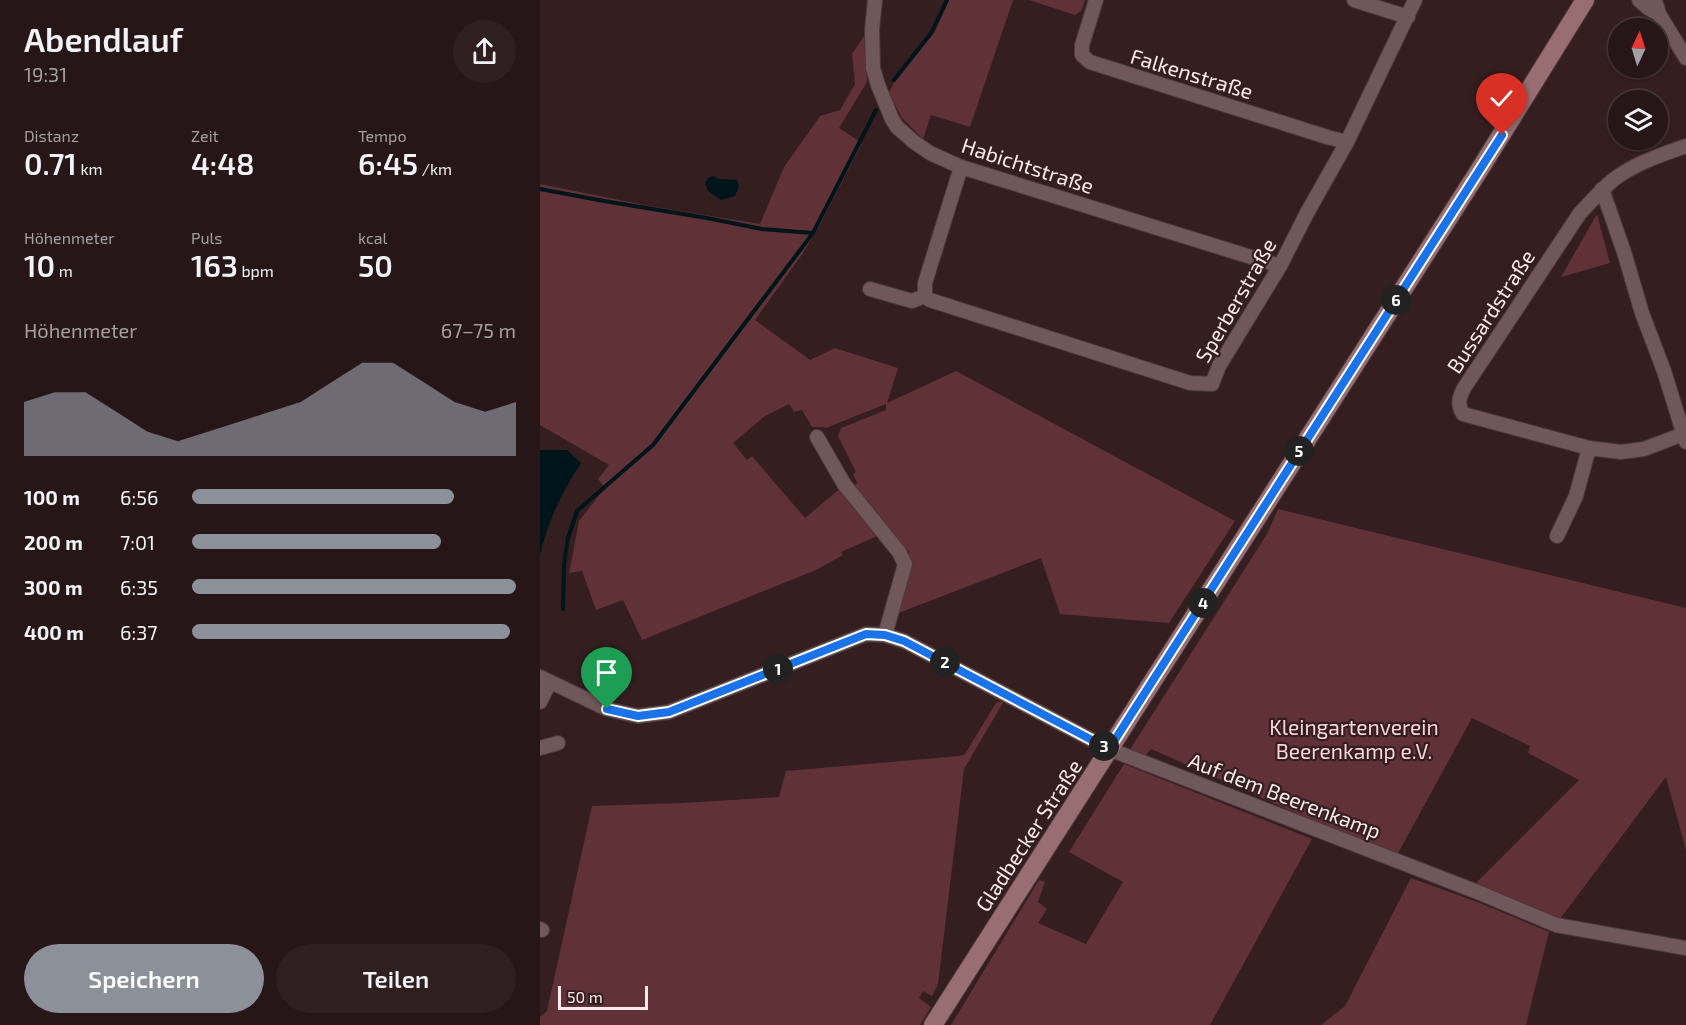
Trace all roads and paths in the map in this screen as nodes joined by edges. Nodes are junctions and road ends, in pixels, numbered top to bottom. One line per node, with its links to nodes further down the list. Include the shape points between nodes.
1 (875, 0): 13 (street, Habichtstraße, via 873,68 892,119 914,142)
2 (1096, 0): 11 (street, Falkenstraße, via 1082,45 1082,55 1090,62)
3 (1354, 0): 9 (street)
4 (1415, 0): 9 (street, Sperberstraße)
5 (1585, 0): 27 (main road, Gladbecker Straße)
6 (1639, 0): 8 (street)
7 (1655, 0): 8 (street)
8 (1659, 14): 10 (street)
9 (1407, 17): 11 (street, Sperberstraße)
10 (1686, 58)
11 (1347, 142): 15 (street, Sperberstraße)
12 (1686, 147): 14 (street, Bussardstraße, via 1629,169)
13 (961, 167): 15 (street, Habichtstraße); 17 (street, via 925,283)
14 (1602, 189): 19 (street, Bussardstraße); 20 (street, Bussardstraße, via 1580,213 1459,397 1463,414)
15 (1280, 266): 17 (street, Sperberstraße, via 1212,384 1190,383)
16 (870, 289): 17 (street, Sperberstraße, via 912,301)
17 (925, 296)
18 (817, 436): 22 (street, via 844,484 905,564)
19 (1685, 437): 20 (street, Bussardstraße, via 1621,452)
20 (1589, 448): 21 (street, via 1575,496)
21 (1557, 536)
22 (885, 635): 23 (street, Auf dem Beerenkamp, via 866,634 669,712 638,716 607,709); 27 (street, Auf dem Beerenkamp, via 904,641)
23 (545, 680): 24 (street, Auf dem Beerenkamp)
24 (540, 702)
25 (558, 743): 26 (street)
26 (540, 748)
27 (1109, 749): 28 (street, Auf dem Beerenkamp, via 1556,925); 29 (main road, Gladbecker Straße)
28 (1686, 948)
29 (933, 1025)

